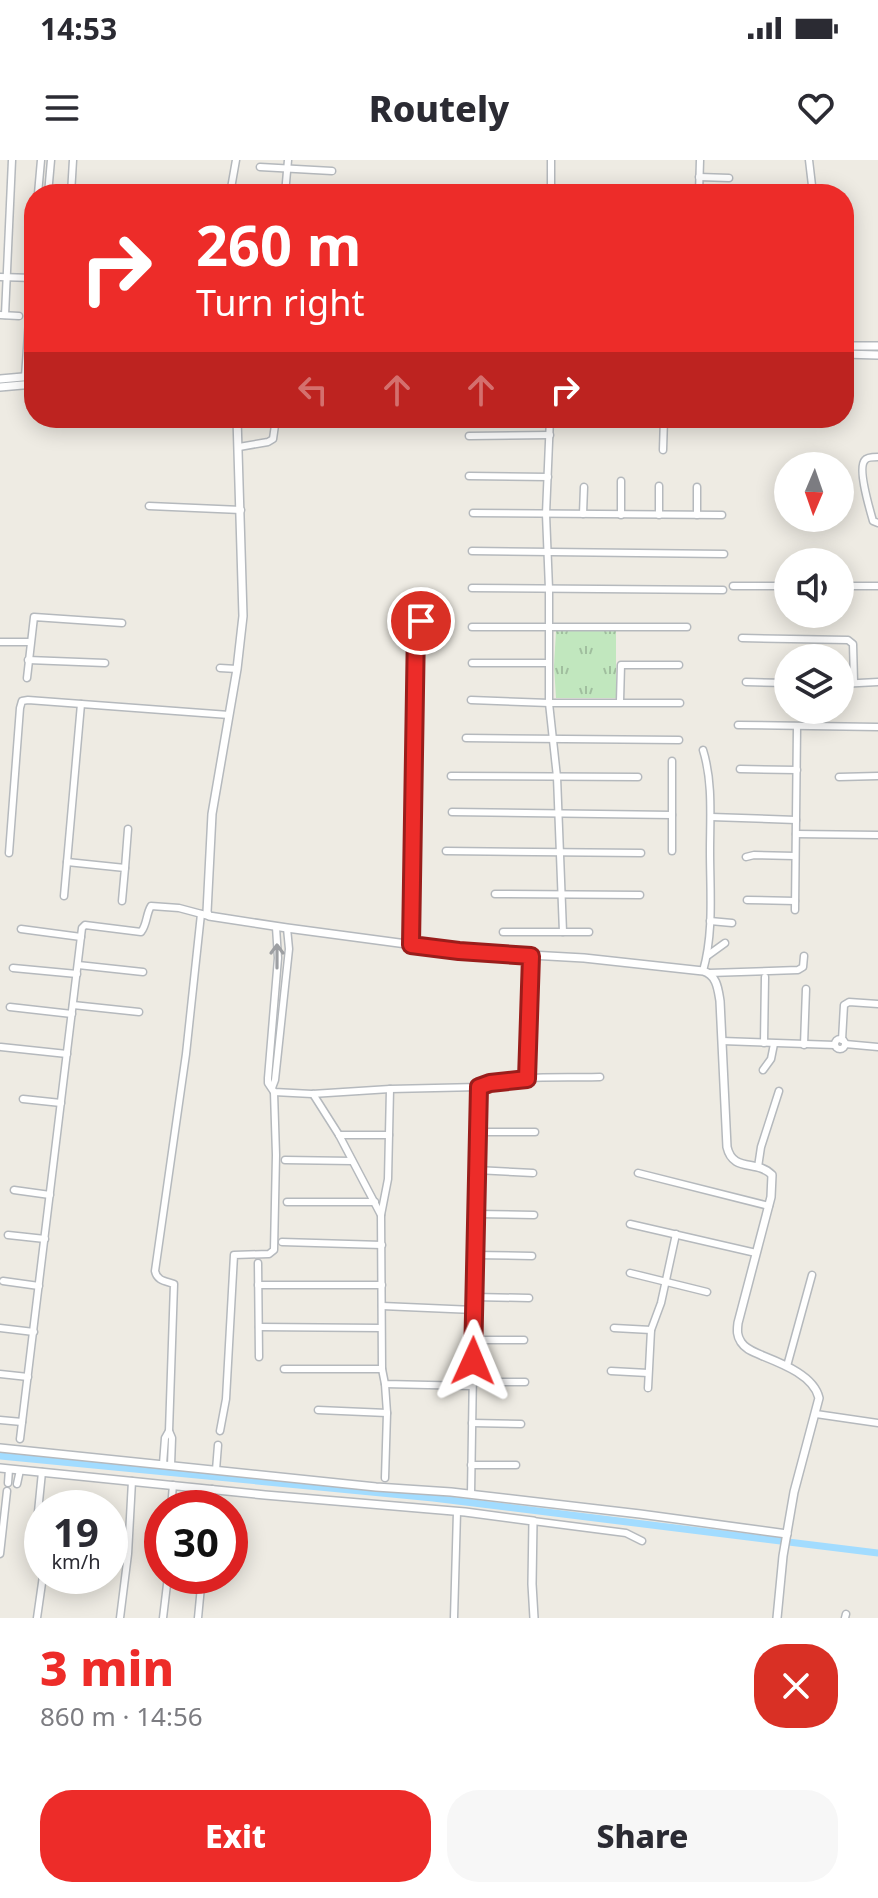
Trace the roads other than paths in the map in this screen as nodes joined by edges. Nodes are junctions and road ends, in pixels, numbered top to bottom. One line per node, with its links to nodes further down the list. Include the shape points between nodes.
1 (12, 160): 12 (street)
2 (73, 160): 20 (street)
3 (236, 160): 21 (street)
4 (551, 160): 23 (street)
5 (700, 160): 14 (street)
6 (809, 160): 25 (street)
7 (41, 162): 8 (street); 16 (street)
8 (51, 162): 17 (street)
9 (288, 164): 10 (street); 13 (street); 22 (street)
10 (260, 167)
11 (0, 168): 12 (street)
12 (12, 169): 27 (street)
13 (332, 171)
14 (699, 177): 15 (street); 24 (street)
15 (729, 178)
16 (40, 180): 17 (street); 18 (street)
17 (49, 181): 19 (street)
18 (39, 184)
19 (49, 184)
20 (72, 184)
21 (232, 184)
22 (286, 184)
23 (551, 184)
24 (699, 184)
25 (812, 184)
26 (0, 205): 27 (street)
27 (10, 206): 28 (street)
28 (4, 242): 29 (street)
29 (3, 277): 30 (street); 31 (street)
30 (24, 278)
31 (2, 315): 32 (street)
32 (19, 316)
33 (854, 346): 34 (street)
34 (878, 346)
35 (854, 354): 36 (street)
36 (878, 355)
37 (24, 376): 38 (street)
38 (0, 379)
39 (24, 385): 40 (street)
40 (0, 387)
41 (238, 428): 47 (street)
42 (275, 428): 47 (street, via 268,442)
43 (550, 428): 45 (street)
44 (664, 428): 48 (street)
45 (550, 435): 46 (street); 51 (street)
46 (469, 436)
47 (239, 447): 57 (street)
48 (663, 450)
49 (878, 457): 65 (street, via 865,460 862,469 873,521)
50 (469, 476): 51 (street)
51 (548, 477): 59 (street)
52 (621, 481): 61 (street)
53 (659, 486): 62 (street)
54 (584, 487): 60 (street)
55 (697, 487): 63 (street)
56 (149, 506): 57 (street)
57 (241, 510): 93 (street, via 243,616)
58 (473, 513): 59 (street)
59 (546, 514): 60 (street); 67 (street)
60 (583, 514): 61 (street)
61 (621, 515): 62 (street)
62 (659, 515): 63 (street)
63 (697, 515): 64 (street)
64 (722, 515)
65 (878, 523)
66 (472, 551): 67 (street)
67 (546, 551): 68 (street); 74 (street)
68 (724, 554)
69 (733, 586): 70 (street)
70 (774, 586)
71 (854, 586): 72 (street)
72 (878, 586)
73 (472, 588): 74 (street)
74 (549, 589): 75 (street); 79 (street)
75 (723, 590)
76 (421, 621): 156 (street, via 416,627)
77 (122, 623): 85 (street, via 34,617)
78 (472, 627): 79 (street)
79 (549, 627): 80 (street); 90 (street)
80 (687, 627)
81 (848, 628): 83 (street)
82 (742, 638): 83 (street)
83 (848, 640): 86 (street)
84 (0, 642): 85 (street)
85 (30, 642): 87 (street)
86 (853, 644)
87 (28, 660): 88 (street); 94 (street)
88 (105, 663)
89 (472, 663): 90 (street)
90 (548, 663): 101 (street)
91 (679, 665): 100 (street, via 621,665)
92 (220, 668): 93 (street)
93 (237, 669): 104 (street)
94 (27, 678)
95 (746, 682): 98 (street)
96 (854, 682): 97 (street)
97 (878, 682)
98 (774, 683)
99 (471, 700): 101 (street)
100 (620, 701): 101 (street); 102 (street)
101 (549, 703): 109 (street)
102 (680, 703)
103 (81, 704): 104 (street); 130 (street, via 22,701); 135 (street)
104 (229, 715): 145 (street, via 212,814)
105 (738, 725): 106 (street)
106 (797, 727): 107 (street); 114 (street)
107 (878, 727)
108 (466, 738): 109 (street)
109 (554, 738): 110 (street); 117 (street)
110 (679, 740)
111 (703, 750): 123 (street)
112 (672, 761): 122 (street)
113 (740, 769): 114 (street)
114 (797, 770): 124 (street)
115 (451, 776): 117 (street)
116 (878, 776): 119 (street)
117 (557, 777): 118 (street); 121 (street)
118 (638, 777)
119 (839, 777)
120 (452, 812): 121 (street)
121 (558, 814): 122 (street); 131 (street)
122 (672, 815): 129 (street)
123 (711, 817): 124 (street); 146 (street)
124 (796, 820): 126 (street)
125 (128, 829): 136 (street)
126 (796, 834): 127 (street); 133 (street)
127 (878, 835)
128 (446, 851): 131 (street)
129 (672, 851)
130 (9, 853)
131 (559, 853): 132 (street); 138 (street)
132 (641, 853)
133 (795, 856): 134 (street); 143 (street)
134 (746, 857)
135 (67, 862): 136 (street); 140 (street)
136 (125, 868): 142 (street)
137 (495, 894): 138 (street)
138 (560, 895): 139 (street); 152 (street)
139 (640, 895)
140 (64, 896)
141 (747, 900): 143 (street)
142 (122, 901)
143 (795, 901): 144 (street)
144 (795, 910)
145 (205, 915): 148 (street); 154 (street, via 151,906 141,932 85,925); 262 (street, via 155,1271 159,1279 174,1284)
146 (710, 921): 147 (street); 158 (street)
147 (732, 923)
148 (276, 927): 149 (street); 185 (street, one-way to 148, via 268,1078)
149 (287, 928): 156 (street); 185 (street)
150 (21, 929): 154 (street)
151 (503, 932): 152 (street)
152 (563, 932): 153 (street)
153 (589, 932)
154 (81, 937): 160 (street)
155 (725, 943): 158 (street)
156 (411, 945): 157 (street)
157 (531, 956): 163 (street); 182 (street)
158 (707, 956): 163 (street)
159 (804, 956): 163 (street, via 798,970)
160 (78, 965): 162 (street); 164 (street)
161 (13, 968): 164 (street)
162 (143, 972)
163 (706, 972): 172 (street, via 717,984)
164 (77, 974): 168 (street)
165 (765, 977): 174 (street)
166 (806, 989): 176 (street)
167 (878, 1004): 173 (street, via 844,1005)
168 (73, 1005): 170 (street); 171 (street)
169 (10, 1007): 171 (street)
170 (139, 1012)
171 (72, 1014): 179 (street)
172 (722, 1041): 174 (street); 196 (street, via 729,1157)
173 (844, 1042): 176 (street, via 842,1049); 178 (street)
174 (764, 1043): 175 (street)
175 (774, 1044): 176 (street); 180 (street)
176 (804, 1045)
177 (1, 1047): 179 (street)
178 (878, 1047)
179 (67, 1054): 189 (street)
180 (763, 1070)
181 (600, 1077): 182 (street)
182 (527, 1079): 183 (street)
183 (479, 1087): 184 (street); 190 (street)
184 (390, 1089): 187 (street); 193 (street)
185 (273, 1090): 187 (street); 258 (street, via 274,1250 234,1255)
186 (779, 1091): 196 (street)
187 (312, 1094): 192 (street)
188 (23, 1099): 189 (street)
189 (61, 1103): 201 (street)
190 (478, 1132): 191 (street); 197 (street)
191 (535, 1132)
192 (339, 1135): 193 (street); 195 (street)
193 (389, 1135): 206 (street)
194 (285, 1160): 195 (street)
195 (352, 1161): 203 (street)
196 (758, 1167): 204 (street, via 772,1175)
197 (476, 1170): 198 (street); 205 (street)
198 (533, 1173)
199 (638, 1173): 204 (street)
200 (14, 1190): 201 (street)
201 (50, 1195): 211 (street)
202 (287, 1202): 203 (street)
203 (375, 1202): 206 (street)
204 (769, 1206): 214 (street)
205 (475, 1214): 207 (street); 215 (street)
206 (381, 1215): 213 (street)
207 (534, 1215)
208 (630, 1224): 209 (street)
209 (676, 1234): 214 (street); 221 (street)
210 (8, 1235): 211 (street)
211 (45, 1239): 224 (street)
212 (282, 1242): 213 (street)
213 (382, 1245): 223 (street)
214 (756, 1253): 239 (street, via 737,1335 744,1347)
215 (474, 1255): 216 (street); 226 (street)
216 (532, 1256)
217 (258, 1263): 222 (street)
218 (630, 1273): 221 (street)
219 (812, 1275): 239 (street)
220 (3, 1281): 224 (street)
221 (666, 1282): 225 (street); 234 (street)
222 (258, 1285): 223 (street); 230 (street)
223 (382, 1285): 228 (street)
224 (39, 1286): 235 (street)
225 (707, 1292)
226 (474, 1297): 227 (street); 229 (street)
227 (529, 1298)
228 (382, 1306): 229 (street); 232 (street)
229 (474, 1310): 236 (street)
230 (259, 1327): 232 (street); 238 (street)
231 (0, 1328): 235 (street)
232 (381, 1328): 241 (street)
233 (614, 1328): 234 (street)
234 (651, 1330): 243 (street)
235 (34, 1332): 245 (street)
236 (473, 1340): 237 (street); 248 (street)
237 (524, 1340)
238 (259, 1357)
239 (787, 1366): 252 (street, via 817,1390)
240 (284, 1369): 241 (street)
241 (382, 1369): 247 (street)
242 (611, 1371): 243 (street)
243 (648, 1373): 249 (street)
244 (0, 1374): 245 (street)
245 (28, 1377): 254 (street)
246 (525, 1382): 248 (street)
247 (385, 1384): 248 (street); 251 (street)
248 (472, 1384): 255 (street)
249 (648, 1388)
250 (318, 1410): 251 (street)
251 (387, 1413): 270 (street)
252 (816, 1414): 256 (street); 280 (street)
253 (0, 1420): 254 (street)
254 (22, 1422): 259 (street)
255 (472, 1423): 257 (street); 263 (street)
256 (878, 1423)
257 (521, 1424)
258 (220, 1431)
259 (20, 1439)
260 (218, 1445): 268 (street)
261 (0, 1448): 262 (street)
262 (167, 1464): 268 (street)
263 (471, 1465): 264 (street); 277 (street)
264 (516, 1465)
265 (0, 1468): 266 (street)
266 (9, 1469): 267 (street); 273 (street)
267 (20, 1470): 269 (street); 273 (street)
268 (216, 1470): 277 (street)
269 (42, 1472): 271 (street); 275 (street)
270 (385, 1478)
271 (132, 1481): 272 (street); 287 (street)
272 (173, 1485): 274 (street); 276 (street)
273 (12, 1487): 282 (street)
274 (212, 1489): 278 (street)
275 (40, 1490)
276 (173, 1490)
277 (471, 1494): 280 (street)
278 (457, 1512): 279 (street); 290 (street)
279 (533, 1521): 281 (street, via 626,1533); 291 (street)
280 (786, 1536): 292 (street)
281 (642, 1541)
282 (0, 1554)
283 (40, 1594): 286 (street)
284 (166, 1594): 288 (street)
285 (200, 1594): 289 (street)
286 (37, 1618)
287 (120, 1618)
288 (163, 1618)
289 (198, 1618)
290 (454, 1618)
291 (534, 1618)
292 (777, 1618)

